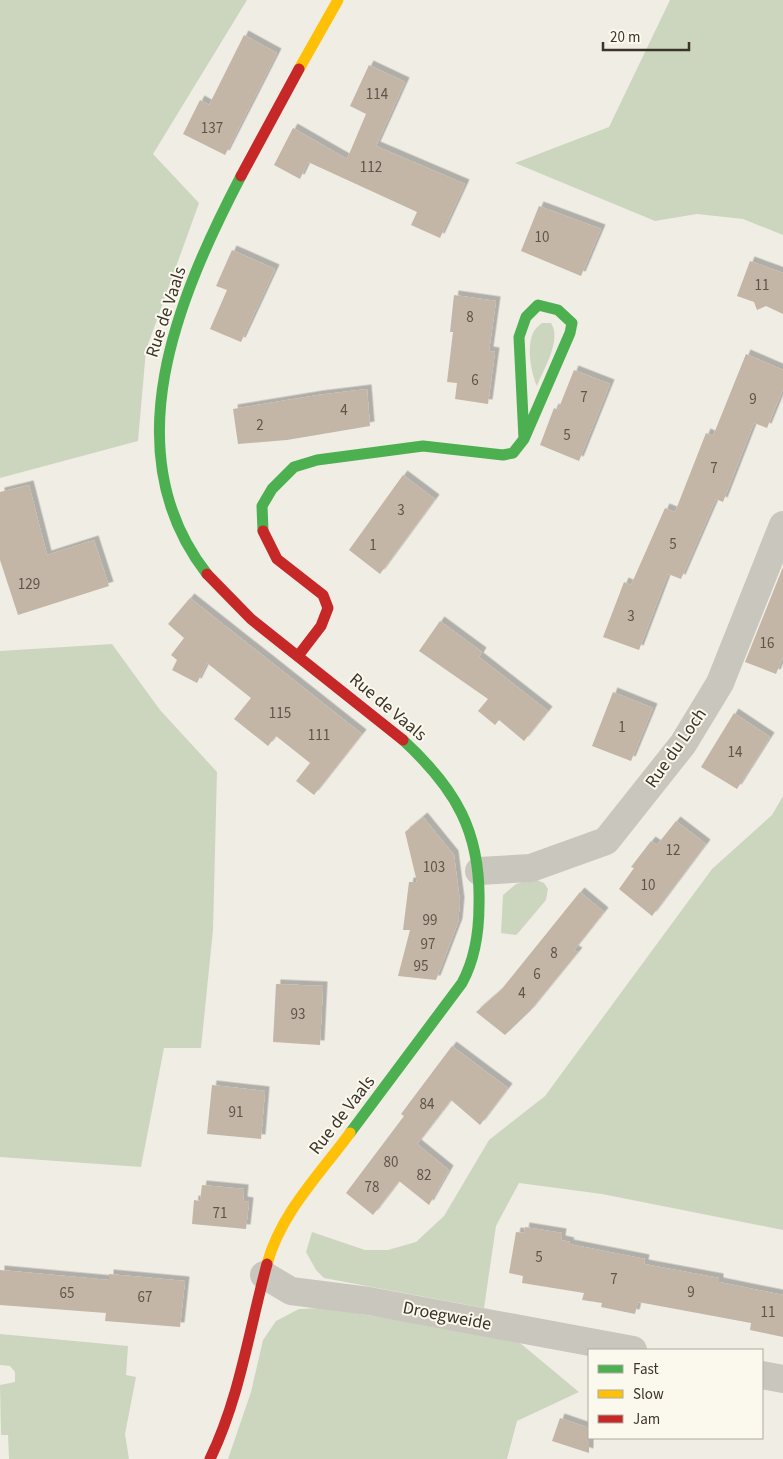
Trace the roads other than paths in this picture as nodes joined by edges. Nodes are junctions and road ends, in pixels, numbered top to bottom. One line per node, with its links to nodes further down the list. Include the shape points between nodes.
1 (338, 0): 4 (main road, Rue de Vaals, via 264,129 192,284 167,357 158,447 164,488 192,553 220,591)
2 (524, 439): 2 (main road, via 572,323 568,314 551,307 538,305 526,317 519,337); 4 (main road, via 513,453 503,456 423,446 317,460 294,467 272,489 262,506 263,530 278,559 324,595 328,608 321,626)
3 (783, 525): 5 (street, Rue du Loch, via 720,683 683,744 606,840 531,868)
4 (298, 656): 5 (main road, Rue de Vaals, via 397,734 435,772 457,804 472,838)
5 (479, 871): 6 (main road, Rue de Vaals, via 476,942 469,969 394,1077 293,1208 278,1234)
6 (264, 1276): 7 (street, Droegweide, via 291,1291 369,1301); 10 (main road, Rue de Vaals, via 234,1399)
7 (628, 1349)
8 (763, 1375): 9 (street)
9 (783, 1379)
10 (210, 1459)

